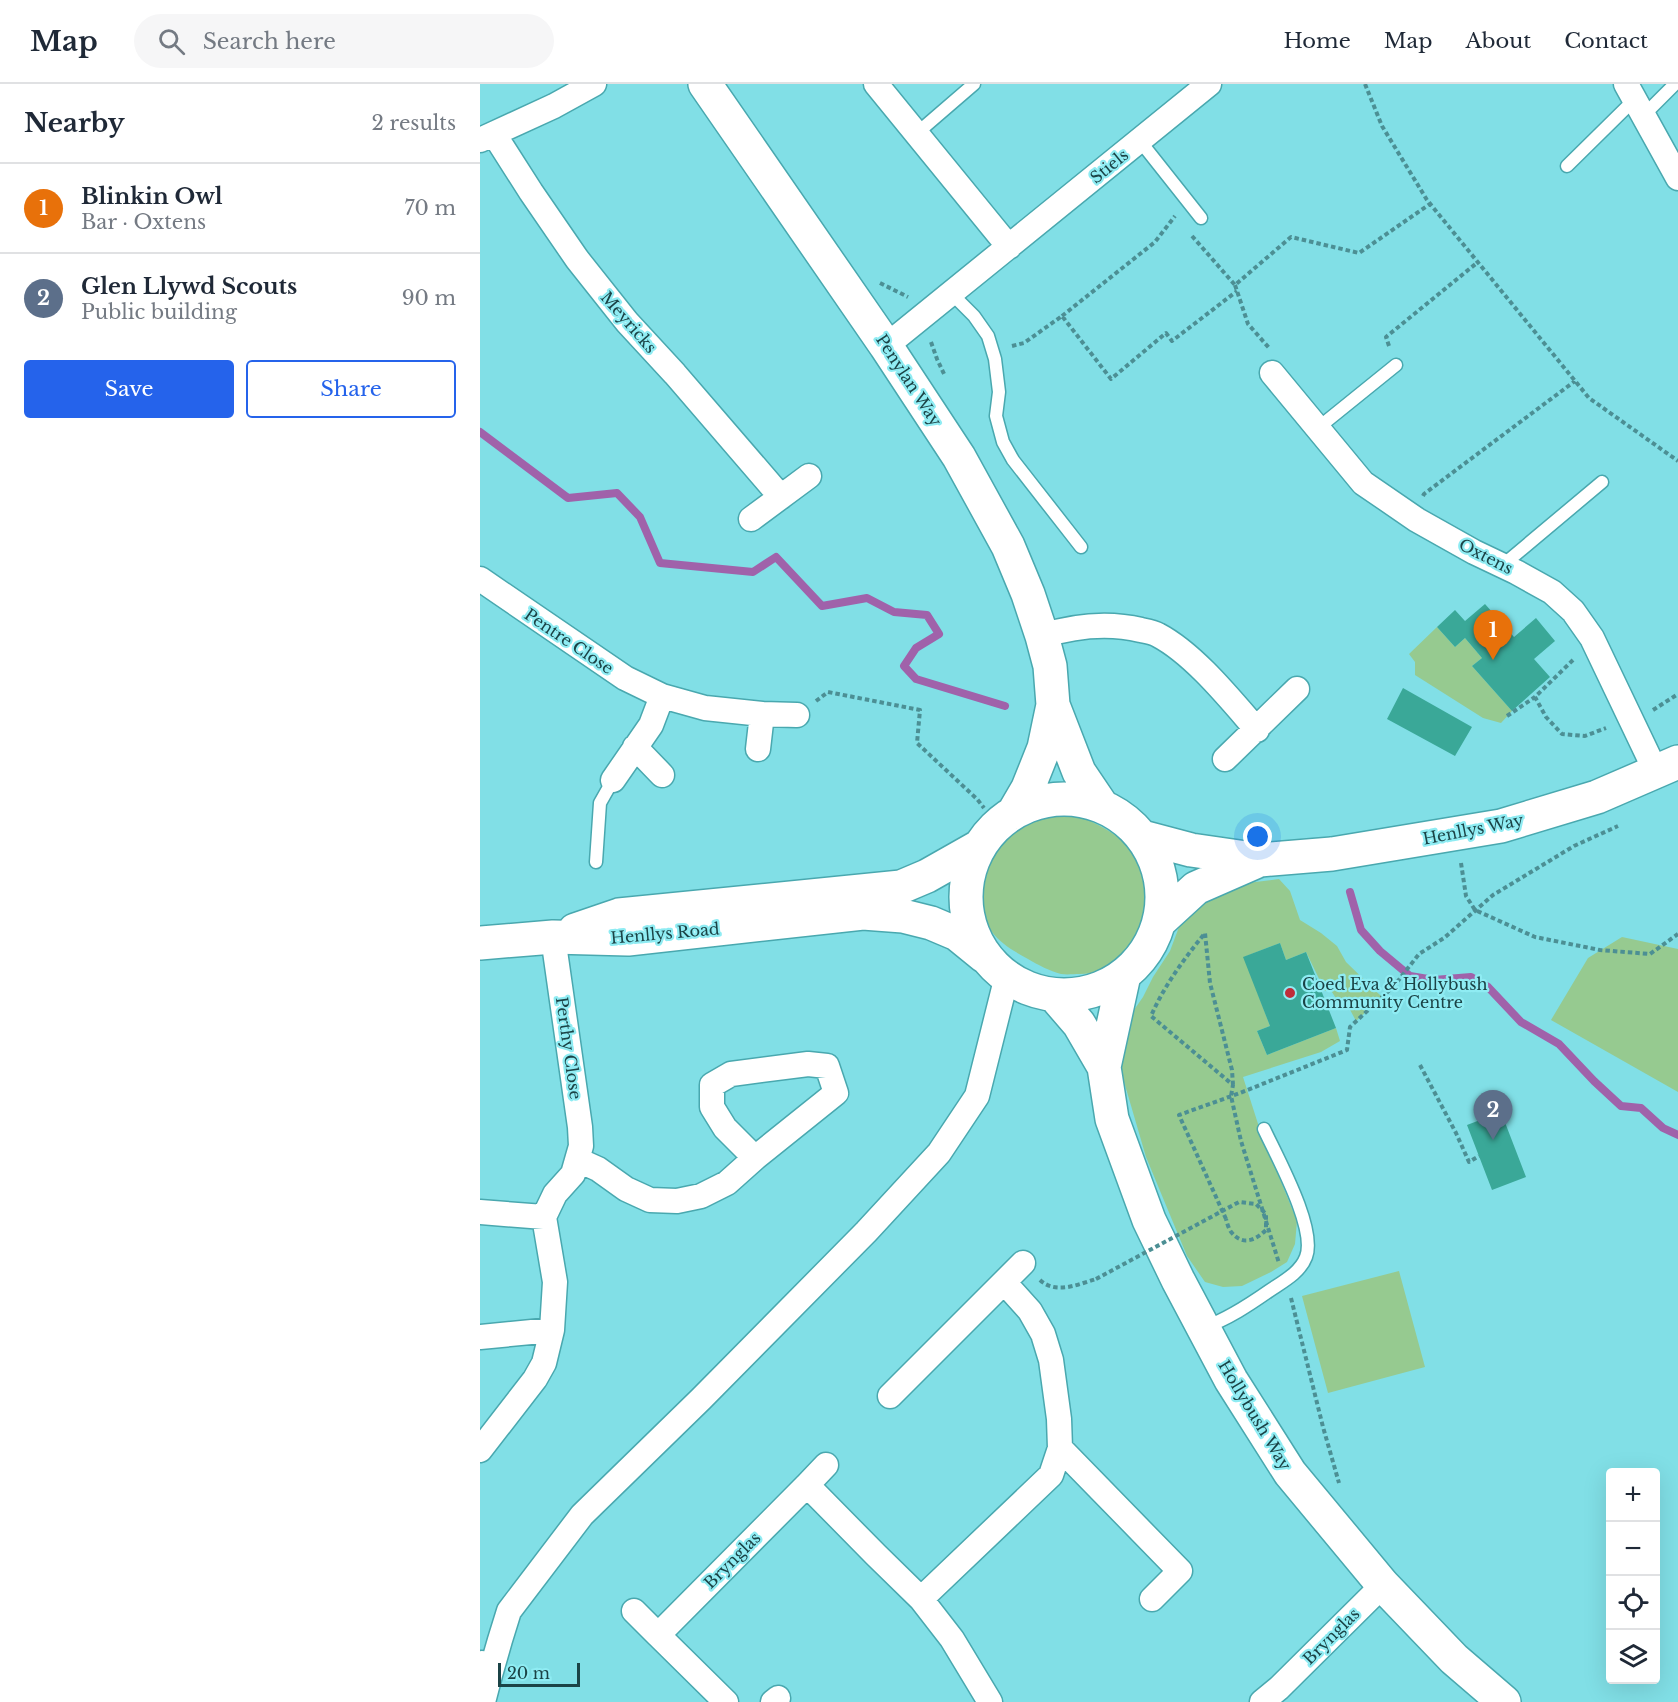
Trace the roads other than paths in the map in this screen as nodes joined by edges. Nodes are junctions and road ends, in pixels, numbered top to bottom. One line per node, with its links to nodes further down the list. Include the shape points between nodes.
1 (594, 84): 9 (street, Meyricks)
2 (705, 84): 16 (street, Penylan Way)
3 (876, 84): 8 (street)
4 (974, 84): 8 (lane)
5 (1209, 84): 10 (street, Stiels)
6 (1676, 84): 7 (lane)
7 (1635, 99): 11 (lane); 12 (street)
8 (916, 134): 14 (street)
9 (487, 137): 22 (street, Meyricks, via 627,322)
10 (1140, 141): 13 (lane); 14 (street, Stiels)
11 (1567, 166)
12 (1678, 178)
13 (1201, 218)
14 (1009, 247): 15 (street, Stiels)
15 (951, 293): 16 (street, Stiels); 24 (lane, via 988,336 999,392 996,416 1003,442)
16 (886, 346): 27 (street, Penylan Way, via 959,457 1008,546)
17 (1274, 364): 19 (street, Oxtens)
18 (1396, 365): 19 (lane)
19 (1318, 428): 25 (street, Oxtens, via 1363,483 1417,520)
20 (809, 476): 22 (street)
21 (1602, 482): 25 (lane)
22 (781, 497): 23 (street)
23 (751, 519)
24 (1081, 547)
25 (1503, 565): 37 (street, Oxtens, via 1552,592 1573,611)
26 (480, 579): 29 (street, Pentre Close, via 625,678)
27 (1042, 636): 30 (street, Penylan Way, via 1050,666); 33 (street, via 1090,625 1126,626 1157,634 1184,652)
28 (1297, 689): 33 (street)
29 (662, 696): 31 (street, Pentre Close, via 705,708); 34 (street, via 651,725)
30 (1053, 705): 40 (street, Penylan Way, via 1079,772); 41 (street, Penylan Way, via 1044,748 1028,788)
31 (762, 714): 32 (street, Pentre Close); 35 (street)
32 (797, 715)
33 (1257, 730): 36 (street)
34 (635, 747): 38 (street); 39 (street)
35 (758, 749)
36 (1225, 759)
37 (1667, 767): 43 (street, Henllys Way, via 1587,801 1501,826 1332,854)
38 (662, 775)
39 (613, 780): 44 (lane, via 600,803)
40 (1102, 807): 41 (street, via 1085,801 1048,800 1031,805); 42 (street)
41 (997, 828): 46 (street, Henllys Road, via 927,876 901,887 619,915); 48 (street, via 970,868 966,893 976,940)
42 (1142, 837): 43 (street, via 1191,850); 45 (street, via 1160,877)
43 (1260, 860): 45 (street, via 1196,888)
44 (596, 862)
45 (1160, 921): 49 (street, via 1147,951)
46 (554, 937): 47 (street); 48 (street, Henllys Road, via 628,939 863,913 931,923 957,934); 54 (street, Perthy Close, via 580,1128)
47 (480, 943)
48 (998, 968): 50 (street, via 1021,986); 72 (street, via 976,1096 939,1153 817,1282 582,1515 509,1611)
49 (1124, 975): 50 (street, via 1095,990); 51 (street, Hollybush Way)
50 (1054, 995): 51 (street, Hollybush Way, via 1079,1024)
51 (1104, 1067): 59 (street, Hollybush Way, via 1112,1119 1149,1220)
52 (1264, 1129): 59 (lane, via 1303,1214 1309,1238 1306,1258 1286,1280)
53 (755, 1158): 53 (street, via 725,1128 712,1107 712,1085 731,1074 808,1064 827,1066 836,1093); 54 (street, via 727,1183 701,1196 677,1201 650,1200)
54 (578, 1160): 56 (street, Perthy Close)
55 (480, 1212): 56 (street)
56 (544, 1217): 60 (street, via 555,1282)
57 (1023, 1263): 58 (street)
58 (1004, 1282): 62 (street); 64 (street, via 1030,1311 1051,1360)
59 (1204, 1328): 67 (street, Hollybush Way, via 1231,1380 1290,1473)
60 (552, 1330): 61 (street); 63 (street, via 544,1363 535,1379)
61 (480, 1338)
62 (890, 1396)
63 (482, 1443)
64 (1060, 1448): 68 (street, via 1051,1475); 69 (street, via 1180,1571)
65 (826, 1465): 66 (street, Brynglas)
66 (807, 1485): 68 (street); 71 (street, Brynglas)
67 (1383, 1585): 73 (street, Brynglas); 77 (street, Hollybush Way, via 1454,1659)
68 (921, 1599): 74 (street, via 952,1639)
69 (1152, 1599)
70 (634, 1611): 71 (street)
71 (658, 1635): 76 (street)
72 (485, 1668): 75 (street)
73 (1278, 1697)
74 (988, 1701)
75 (483, 1702)
76 (726, 1702)
77 (1504, 1702)

